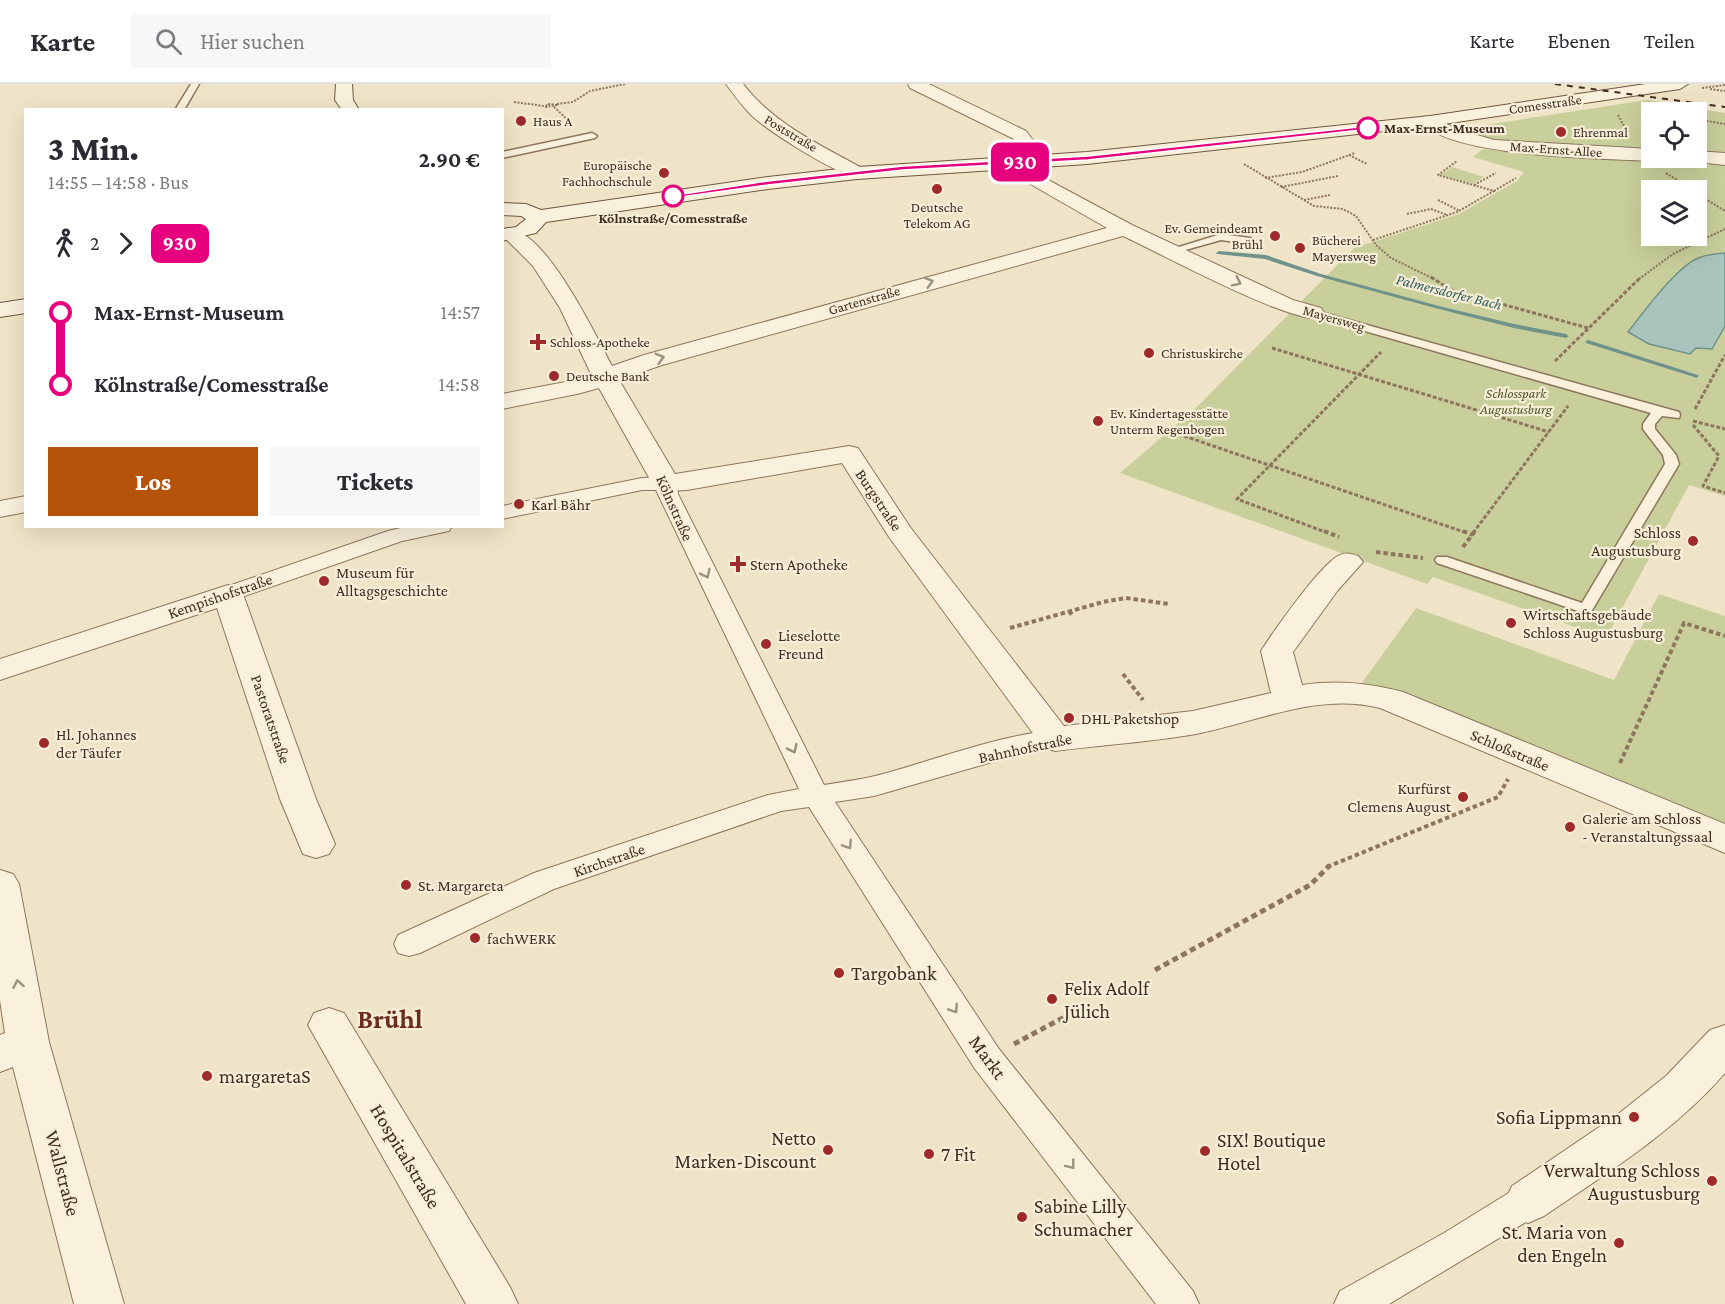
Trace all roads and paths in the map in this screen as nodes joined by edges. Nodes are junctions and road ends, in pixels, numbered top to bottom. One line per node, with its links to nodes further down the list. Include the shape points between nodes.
1 (195, 84): 10 (lane)
2 (344, 84): 11 (street, via 344,100)
3 (625, 84): 9 (path, via 590,91 577,101 544,106)
4 (734, 84): 26 (street, Poststraße, via 761,116)
5 (916, 84): 22 (street, Mayersweg, via 1020,135 1029,144)
6 (1680, 84): 12 (street, Comesstraße)
7 (1707, 87): 8 (path)
8 (1725, 91)
9 (514, 102)
10 (180, 108)
11 (350, 108)
12 (1430, 121): 17 (street, Max-Ernst-Allee, via 1450,133 1487,144); 22 (street, Comesstraße, via 1138,154)
13 (1707, 121): 14 (path)
14 (1725, 124)
15 (592, 136): 18 (lane)
16 (1358, 152): 19 (path)
17 (1641, 154)
18 (504, 155)
19 (1349, 155): 24 (path); 28 (path, via 1302,172)
20 (1707, 158): 21 (street)
21 (1725, 159)
22 (1030, 161): 26 (street, Comesstraße); 44 (street, Mayersweg, via 1025,173)
23 (1456, 161): 31 (path, via 1438,175)
24 (1367, 164)
25 (1496, 172): 31 (path)
26 (857, 173): 43 (street, Comesstraße)
27 (1338, 176): 32 (path)
28 (1264, 178)
29 (1516, 178): 33 (path)
30 (1271, 182): 32 (path)
31 (1474, 185): 33 (path)
32 (1281, 187): 35 (path)
33 (1494, 191): 39 (path)
34 (1330, 195): 35 (path)
35 (1304, 200): 47 (path, via 1356,216)
36 (1438, 200): 39 (path)
37 (1707, 200): 40 (path)
38 (504, 209): 43 (street, via 526,210)
39 (1460, 211): 42 (path)
40 (1725, 211)
41 (1407, 214): 42 (path, via 1431,209)
42 (1448, 215): 47 (path)
43 (537, 217): 46 (street, via 529,229)
44 (1125, 229): 49 (street, Mayersweg); 59 (street, Gartenstraße, one-way to 44)
45 (1725, 229): 53 (path, via 1657,264)
46 (507, 234): 59 (street, Kölnstraße, via 541,262 571,308)
47 (1373, 240): 53 (path, via 1391,258 1451,290)
48 (1250, 242): 49 (lane, via 1221,237)
49 (1171, 251): 52 (street, Mayersweg, one-way to 52, via 1286,305)
50 (24, 306): 51 (street)
51 (0, 310)
52 (1313, 313): 54 (lane, Mayersweg)
53 (1588, 328): 58 (path)
54 (1396, 336): 57 (path); 58 (lane, Mayersweg)
55 (1272, 348): 57 (path)
56 (1725, 355): 63 (path)
57 (1359, 375): 65 (path); 67 (path)
58 (1539, 376): 61 (lane, Mayersweg); 65 (path, via 1570,399)
59 (605, 377): 60 (street, Gartenstraße, via 577,387); 68 (street, Kölnstraße)
60 (504, 402)
61 (1659, 411): 62 (lane, Mayersweg); 77 (lane, via 1649,429 1672,464 1586,609)
62 (1674, 415): 63 (path)
63 (1690, 420): 64 (path); 69 (path, via 1719,456 1702,486)
64 (1725, 429)
65 (1549, 432): 74 (path)
66 (1184, 436): 67 (path)
67 (1270, 465): 74 (path); 75 (path, via 1238,499)
68 (666, 483): 72 (street, via 642,484); 83 (street, Burgstraße, via 849,454 899,531); 89 (street, Kölnstraße, one-way to 89, via 667,494)
69 (1725, 493)
70 (24, 504): 71 (street)
71 (0, 509)
72 (504, 513)
73 (432, 528): 78 (street, Kempishofstraße, via 396,536)
74 (1473, 535): 77 (path, via 1455,558)
75 (1356, 550): 76 (path); 76 (path); 85 (street, via 1277,651)
76 (1382, 553): 77 (path)
77 (1442, 560)
78 (228, 594): 84 (street, Kempishofstraße); 91 (street, Pastoratstraße)
79 (1169, 604): 80 (path, via 1126,598)
80 (1069, 611): 81 (path); 83 (path)
81 (1073, 616)
82 (1725, 636): 88 (path, via 1684,623)
83 (977, 637): 86 (street, Burgstraße)
84 (0, 670)
85 (1289, 698): 86 (street, Bahnhofstraße, via 1213,719); 87 (street, Schloßstraße, via 1333,692 1372,694)
86 (1054, 739): 89 (street, Bahnhofstraße, via 874,786)
87 (1522, 756): 90 (street, Schloßstraße); 94 (path, via 1498,797 1328,866 1310,885)
88 (1619, 766)
89 (816, 796): 93 (street, Kirchstraße, via 778,802 544,881); 99 (street, Markt, one-way to 99)
90 (1725, 839)
91 (316, 844)
92 (0, 884): 97 (street, Wallstraße, one-way to 92)
93 (409, 944)
94 (1155, 970)
95 (1072, 1013): 99 (path)
96 (325, 1016): 102 (street, Hospitalstraße)
97 (24, 1040): 101 (street, Wallstraße)
98 (1725, 1043): 100 (street, via 1703,1068 1628,1134)
99 (987, 1059): 103 (street, Markt, one-way to 103)
100 (1528, 1201): 104 (street)
101 (99, 1304)
102 (493, 1304)
103 (1180, 1304)
104 (1353, 1304)

